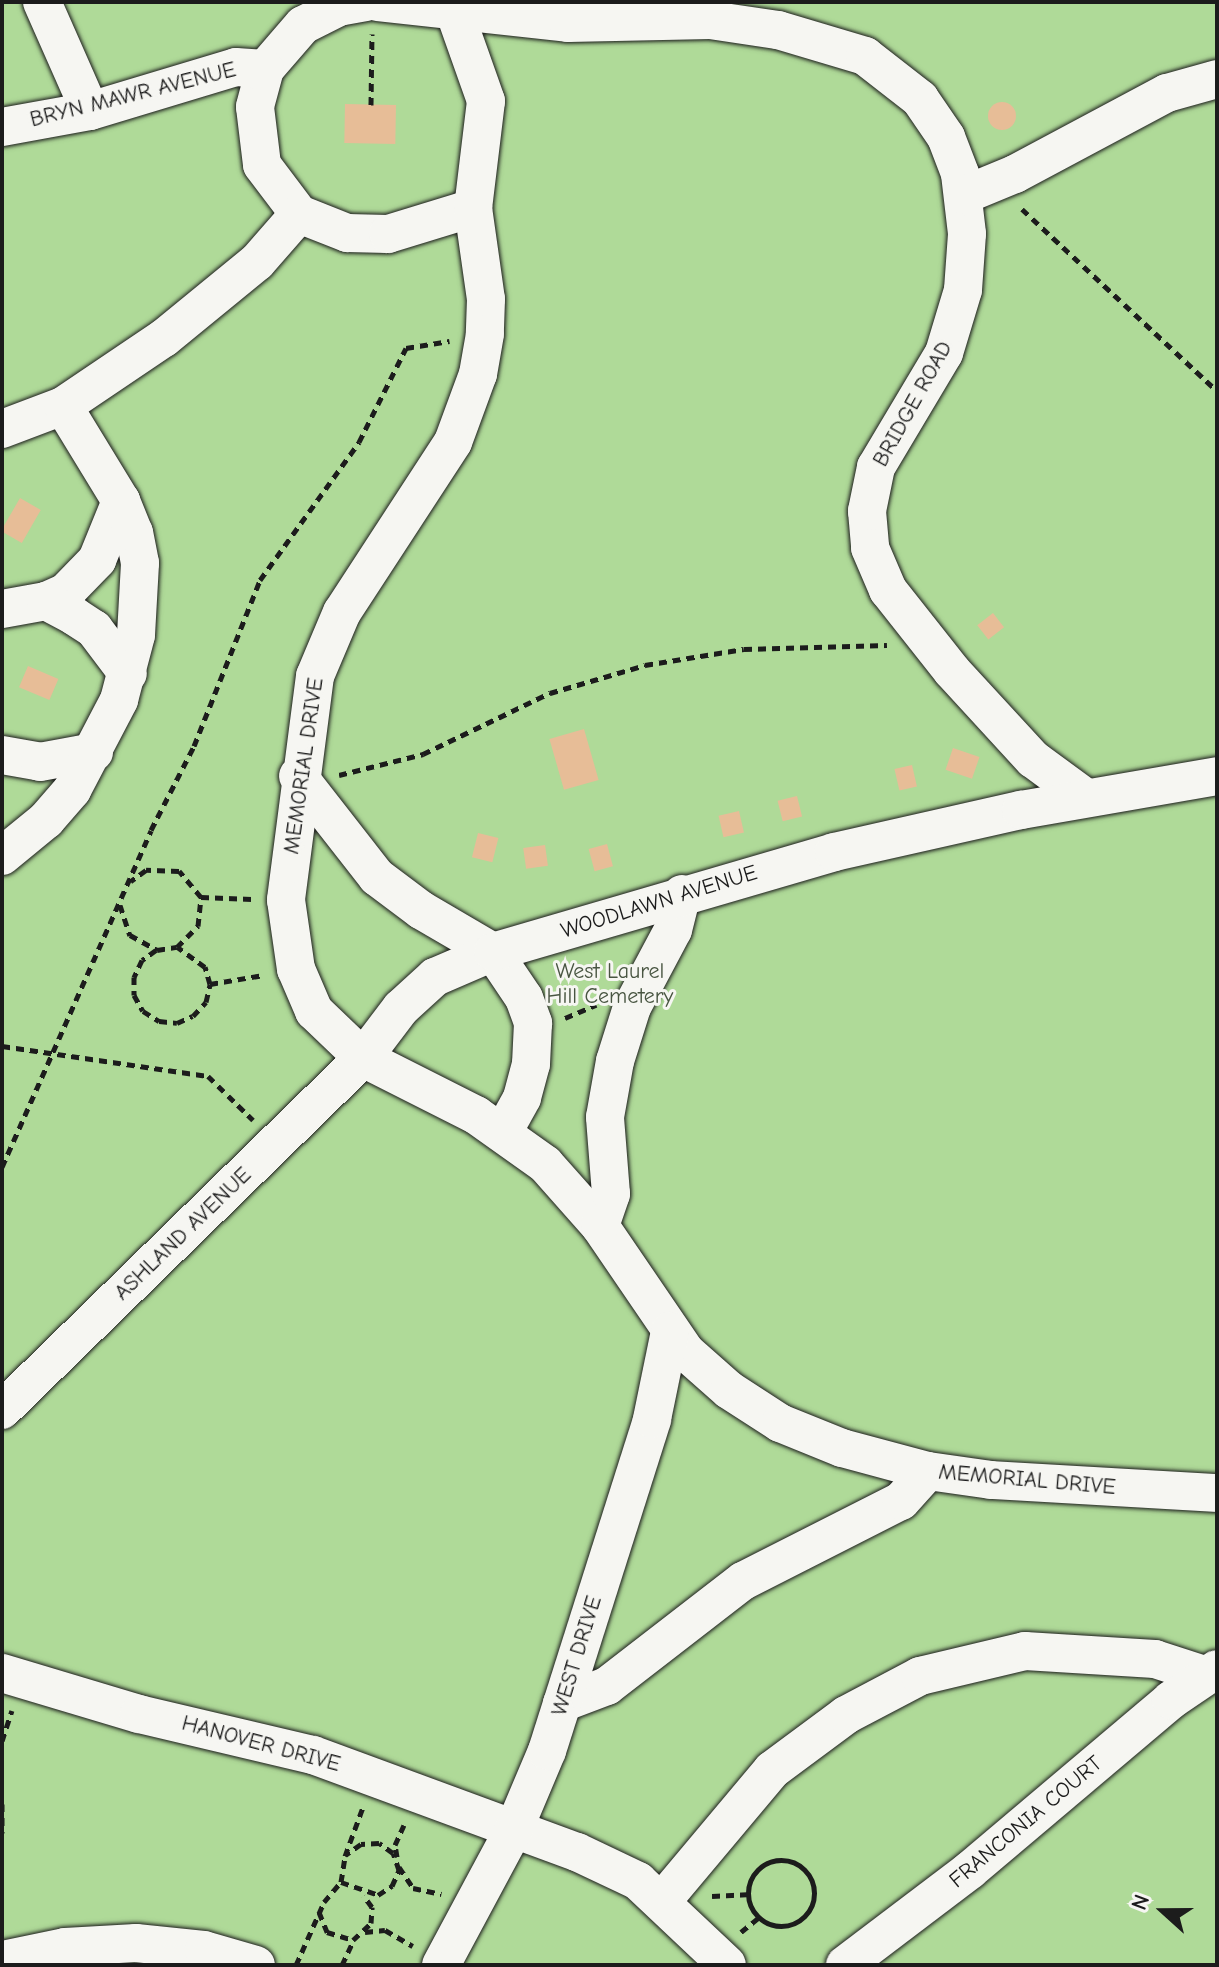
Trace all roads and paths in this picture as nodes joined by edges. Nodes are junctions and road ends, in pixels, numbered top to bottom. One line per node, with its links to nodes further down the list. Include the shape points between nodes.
1 (42, 2): 8 (lane)
2 (366, 5): 3 (lane); 5 (lane, via 303,25); 7 (path)
3 (453, 8): 4 (lane, BRIDGE ROAD, via 603,25); 11 (lane, MEMORIAL DRIVE, via 486,101)
4 (724, 12): 10 (lane, BRIDGE ROAD, via 825,41 886,68 934,118)
5 (265, 69): 8 (lane, BRYN MAWR AVENUE, via 236,67); 12 (lane, via 255,107 256,142 274,185)
6 (1217, 79): 10 (lane, via 1143,104)
7 (371, 105)
8 (90, 111): 9 (lane, BRYN MAWR AVENUE)
9 (2, 127)
10 (979, 190): 14 (path); 20 (lane, BRIDGE ROAD, via 952,335 885,447 867,511 866,529 878,568)
11 (473, 208): 12 (lane, via 409,229 367,235); 13 (lane, MEMORIAL DRIVE, via 486,299)
12 (299, 214): 15 (lane, via 217,298)
13 (485, 334): 24 (lane, MEMORIAL DRIVE, via 478,374 453,442 353,593 326,644 308,707); 28 (path, via 413,347 401,356 359,442 254,591 194,746)
14 (1217, 391)
15 (63, 406): 16 (lane); 17 (lane)
16 (2, 429)
17 (121, 501): 18 (lane, via 97,560 66,592); 21 (lane, via 140,563)
18 (46, 601): 19 (lane); 21 (lane, via 94,629)
19 (2, 609)
20 (921, 633): 24 (path, via 887,645 744,649 645,665 550,693 423,754 342,775); 26 (lane, BRIDGE ROAD, via 1033,759)
21 (128, 674): 22 (lane)
22 (94, 752): 23 (lane, via 40,762); 27 (lane, via 46,820)
23 (2, 755)
24 (298, 776): 31 (lane, MEMORIAL DRIVE); 35 (lane, via 377,877)
25 (1217, 776): 26 (lane)
26 (1086, 798): 29 (lane, WOODLAWN AVENUE, via 834,852)
27 (2, 856)
28 (130, 881): 30 (path, via 163,867 193,882); 32 (path)
29 (682, 894): 35 (lane, WOODLAWN AVENUE); 37 (lane, via 673,930)
30 (201, 897): 31 (path); 33 (path, via 198,926)
31 (286, 900): 36 (lane, MEMORIAL DRIVE)
32 (120, 904): 34 (path, via 130,935); 41 (path)
33 (177, 947): 34 (path); 38 (path, via 205,967)
34 (157, 950): 38 (path, via 142,960 134,977 134,995 143,1011 159,1021 177,1023 206,1002)
35 (493, 952): 39 (lane, via 524,998); 42 (lane, WOODLAWN AVENUE, via 435,977 415,992)
36 (296, 969): 38 (path); 42 (lane, MEMORIAL DRIVE, via 314,1011)
37 (648, 976): 39 (path, via 632,975 580,1015); 44 (lane, via 622,1035 607,1097)
38 (210, 984)
39 (533, 1023): 43 (lane, via 522,1098)
40 (2, 1046): 41 (path)
41 (54, 1053): 45 (path, via 208,1076); 47 (path)
42 (363, 1058): 43 (lane, MEMORIAL DRIVE); 45 (lane, ASHLAND AVENUE)
43 (503, 1132): 46 (lane, MEMORIAL DRIVE)
44 (605, 1139): 46 (lane); 48 (lane, via 611,1194)
45 (276, 1143): 50 (lane, ASHLAND AVENUE)
46 (545, 1164): 48 (lane, MEMORIAL DRIVE)
47 (2, 1167)
48 (600, 1226): 49 (lane, MEMORIAL DRIVE)
49 (670, 1331): 51 (lane, MEMORIAL DRIVE, via 729,1390 780,1423 842,1448); 55 (lane, WEST DRIVE, via 652,1419)
50 (2, 1410)
51 (928, 1471): 52 (lane, MEMORIAL DRIVE, via 991,1480); 55 (lane, via 901,1501 743,1581 607,1686)
52 (1217, 1493)
53 (1211, 1672): 69 (lane, FRANCONIA COURT, via 1155,1659 1025,1651 920,1676 846,1715 772,1770); 83 (lane, FRANCONIA COURT)
54 (2, 1673): 56 (lane, HANOVER DRIVE)
55 (562, 1703): 59 (lane, WEST DRIVE)
56 (375, 1775): 59 (lane, HANOVER DRIVE); 61 (path)
57 (2, 1804): 60 (path)
58 (413, 1816): 62 (path, via 398,1835)
59 (514, 1829): 64 (lane, WEST DRIVE); 69 (lane, HANOVER DRIVE, via 609,1866)
60 (2, 1833)
61 (345, 1856): 62 (path, via 361,1844 379,1843); 63 (path)
62 (398, 1863): 65 (path); 66 (path)
63 (341, 1882): 67 (path); 71 (path)
64 (484, 1884): 66 (path, via 438,1894); 78 (lane, WEST DRIVE)
65 (392, 1886): 66 (path); 68 (path)
66 (413, 1888)
67 (361, 1893): 68 (path); 70 (path)
68 (378, 1895): 70 (path)
69 (663, 1900): 82 (lane, HANOVER DRIVE)
70 (372, 1907): 72 (path)
71 (319, 1911): 76 (path, via 327,1932); 80 (path)
72 (373, 1916): 74 (path); 75 (path)
73 (805, 1916): 73 (path, via 814,1892 804,1868 780,1859 756,1870 747,1894 758,1918 782,1927)
74 (385, 1930): 75 (path); 78 (path, via 409,1941)
75 (365, 1933): 76 (path)
76 (353, 1940): 81 (path)
77 (2, 1960): 79 (lane, via 65,1947 136,1943 204,1950)
78 (430, 1961)
79 (256, 1965)
80 (296, 1965)
81 (342, 1965)
82 (727, 1965)
83 (845, 1965)

